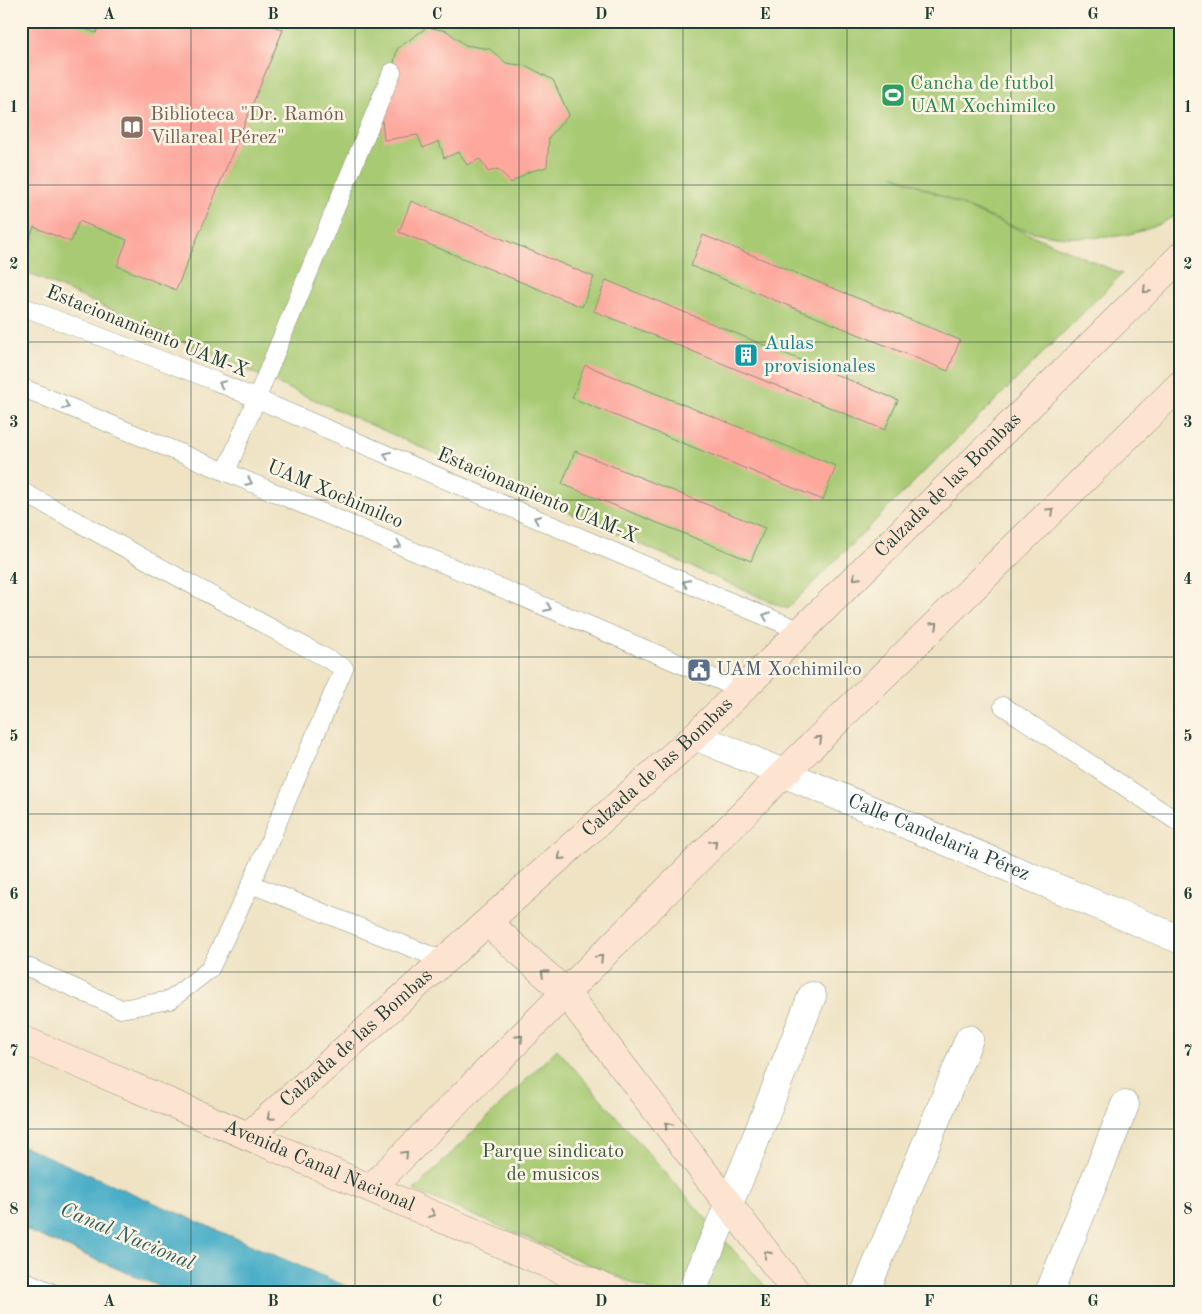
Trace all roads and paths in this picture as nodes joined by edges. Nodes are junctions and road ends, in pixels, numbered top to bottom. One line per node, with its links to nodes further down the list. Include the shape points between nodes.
1 (392, 72): 6 (lane, Estacionamiento UAM-X)
2 (1181, 256): 9 (main road, Calzada de las Bombas, one-way to 9)
3 (21, 306): 6 (lane, Estacionamiento UAM-X, one-way to 3, via 215,380)
4 (1181, 384): 13 (main road, one-way to 4)
5 (21, 387): 7 (lane, UAM Xochimilco, one-way to 7)
6 (256, 399): 7 (lane, Estacionamiento UAM-X); 9 (lane, Estacionamiento UAM-X, one-way to 6)
7 (226, 472): 10 (lane, UAM Xochimilco, one-way to 10)
8 (21, 492): 15 (lane, via 344,668)
9 (801, 631): 10 (main road, Calzada de las Bombas)
10 (742, 690): 12 (main road, Calzada de las Bombas)
11 (1003, 706): 14 (lane)
12 (695, 736): 13 (street, Calle Candelaria Pérez); 16 (main road, Calzada de las Bombas, one-way to 16)
13 (784, 773): 17 (street, Calle Candelaria Pérez); 20 (main road, one-way to 13)
14 (1181, 824)
15 (251, 884): 18 (lane); 19 (lane, via 210,969 170,1000 121,1008)
16 (488, 923): 18 (main road, Calzada de las Bombas); 20 (main road, one-way to 16)
17 (1179, 936)
18 (445, 961): 25 (main road, Calzada de las Bombas, one-way to 25)
19 (21, 964)
20 (565, 992): 26 (main road, one-way to 20); 27 (main road, one-way to 20)
21 (812, 996): 27 (street)
22 (969, 1038): 33 (street)
23 (21, 1039): 25 (main road, Avenida Canal Nacional)
24 (1125, 1104): 34 (street)
25 (248, 1136): 26 (main road, Avenida Canal Nacional)
26 (371, 1188): 30 (main road, Avenida Canal Nacional, one-way to 30)
27 (729, 1204): 31 (street); 32 (main road, one-way to 27)
28 (21, 1279): 29 (lane)
29 (53, 1293)
30 (616, 1293)
31 (691, 1293)
32 (797, 1293)
33 (865, 1293)
34 (1049, 1293)

